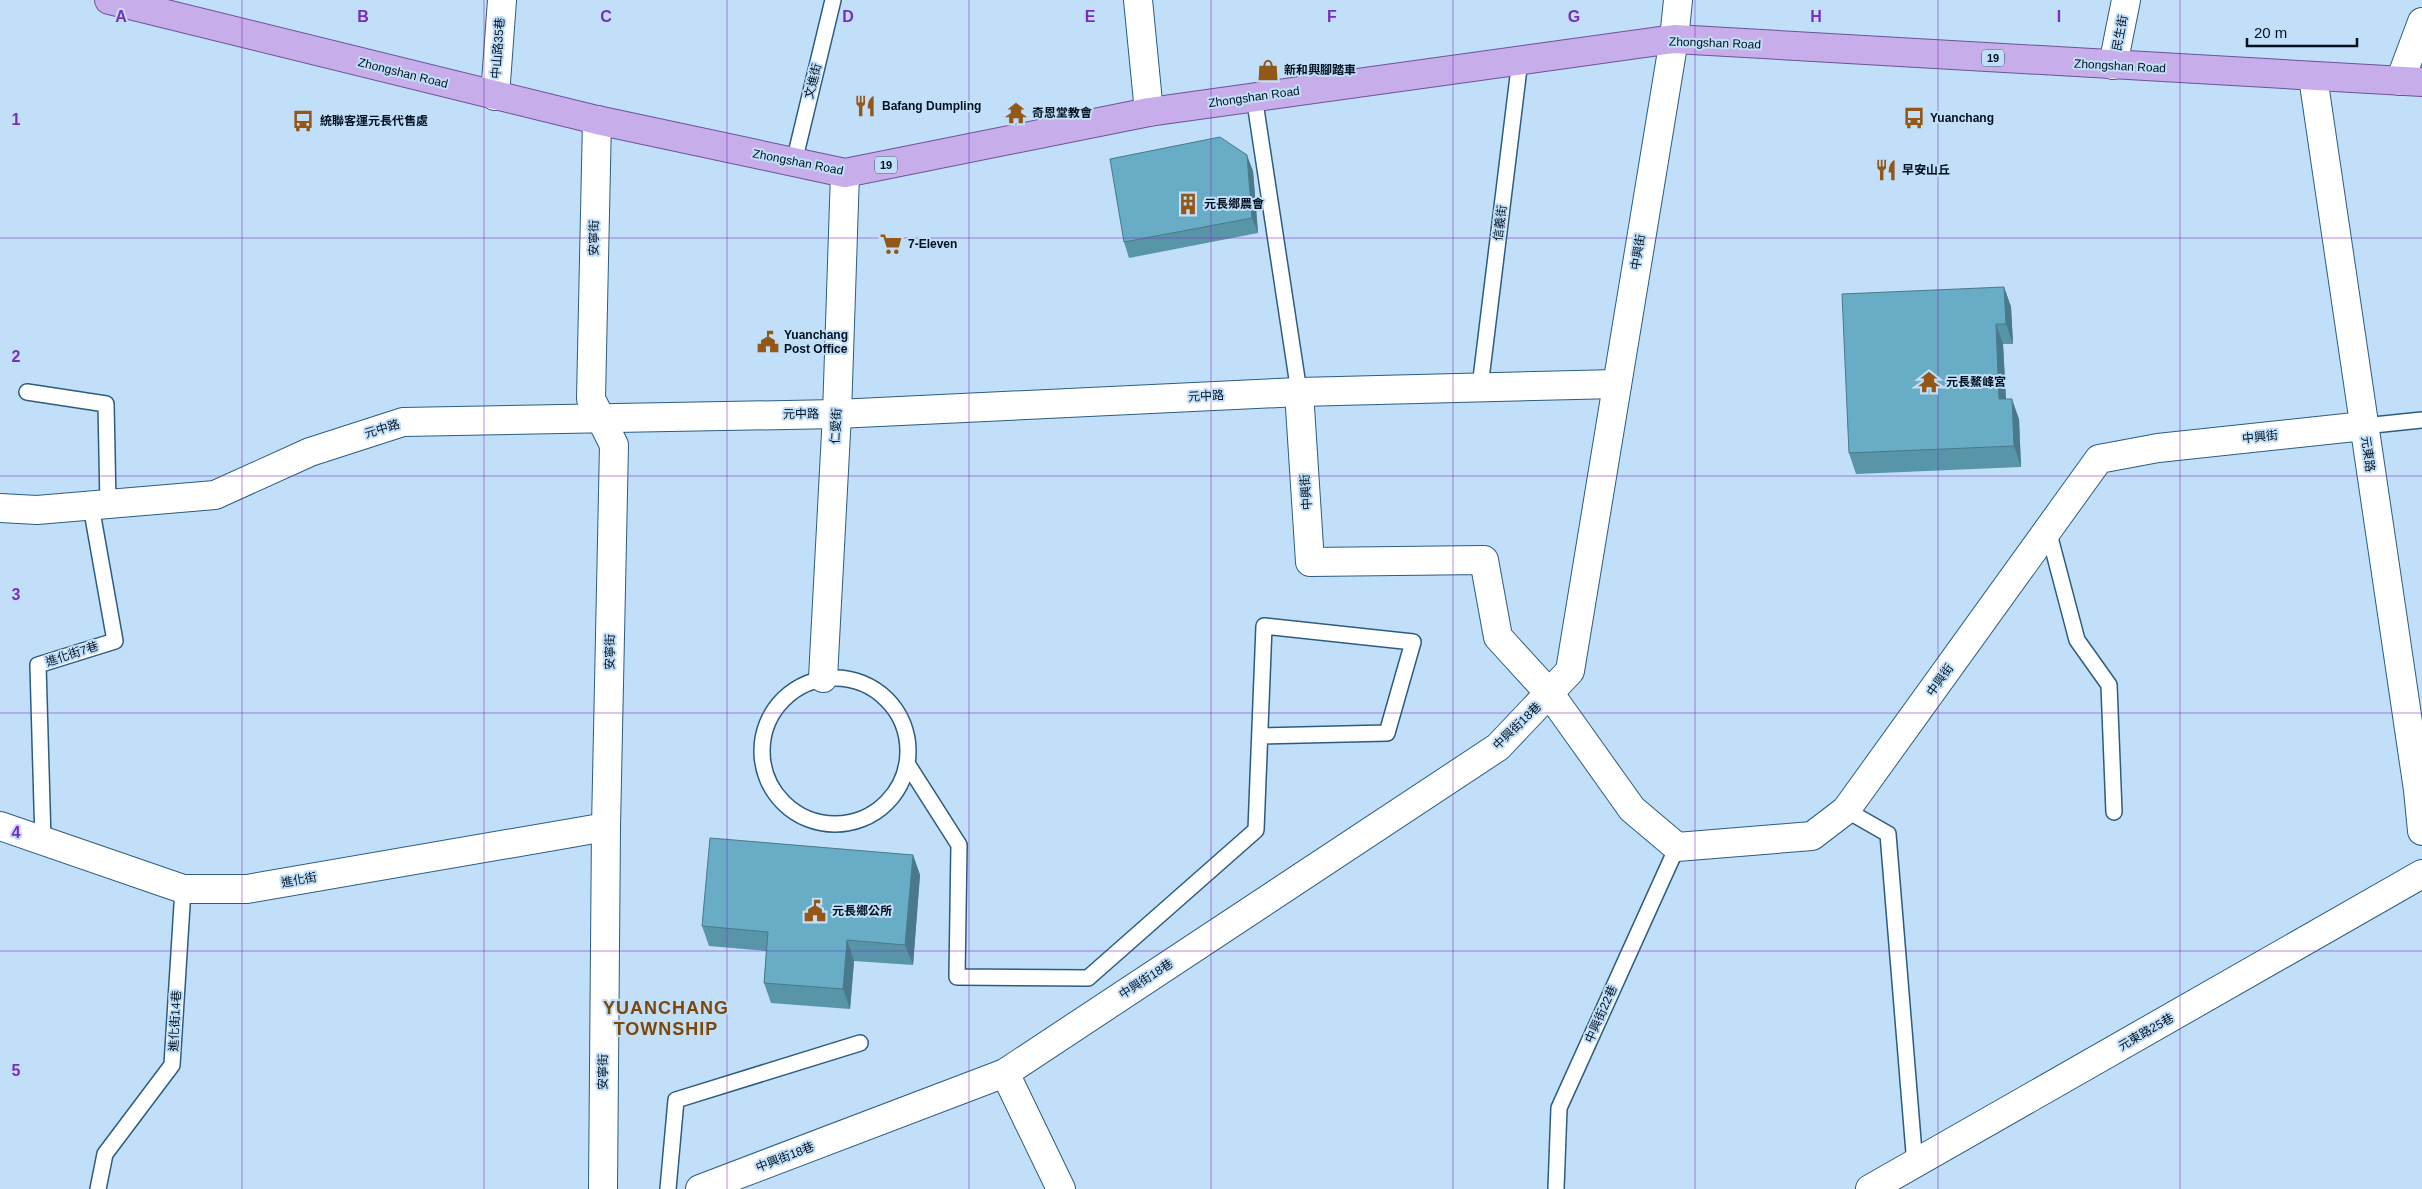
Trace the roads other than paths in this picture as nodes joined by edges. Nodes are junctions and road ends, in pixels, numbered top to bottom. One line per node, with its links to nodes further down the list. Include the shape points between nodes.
1 (109, 0): 13 (main road, Zhongshan Road / 19)
2 (502, 0): 13 (street, 中山路35巷)
3 (833, 0): 17 (lane, 文進街)
4 (1138, 0): 15 (street)
5 (1678, 0): 8 (street, 中興街)
6 (2126, 0): 10 (street, 民生街)
7 (2422, 22): 12 (street)
8 (1674, 39): 9 (main road, Zhongshan Road / 19); 10 (main road, Zhongshan Road / 19); 19 (street, 中興街)
9 (1520, 60): 14 (main road, Zhongshan Road / 19); 20 (lane, 信義街)
10 (2114, 65): 11 (main road, Zhongshan Road / 19)
11 (2313, 77): 12 (main road, Zhongshan Road / 19); 26 (street, 元東路)
12 (2411, 81)
13 (495, 96): 16 (main road, Zhongshan Road / 19)
14 (1254, 96): 15 (main road, Zhongshan Road / 19); 22 (lane, 中興街)
15 (1149, 112): 18 (main road, Zhongshan Road / 19)
16 (596, 120): 17 (main road, Zhongshan Road / 19); 24 (street, 安寧街, via 590,399)
17 (794, 162): 18 (main road, Zhongshan Road / 19)
18 (845, 173): 23 (street, 仁愛街)
19 (1617, 384): 20 (street, 元中路); 31 (street, 中興街, via 1570,671)
20 (1480, 387): 22 (street, 元中路)
21 (27, 392): 27 (lane, via 106,404)
22 (1300, 392): 23 (street, 元中路); 31 (street, 中興街, via 1310,562 1484,560 1498,637)
23 (837, 414): 24 (street, 元中路); 30 (street, 仁愛街)
24 (601, 418): 27 (street, 元中路, via 403,422 310,452 215,495); 39 (street, 安寧街, via 614,445)
25 (2422, 420): 26 (lane)
26 (2364, 426): 29 (street, 中興街, via 2158,448 2099,459); 32 (street, 元東路)
27 (99, 505): 28 (street, 元中路, via 37,510); 41 (lane, 進化街7巷, via 114,641 38,665)
28 (0, 508)
29 (2048, 530): 36 (street, 中興街); 37 (lane, via 2077,640 2109,685)
30 (823, 678): 34 (lane, via 850,678 877,689 897,710 908,736); 34 (lane, via 795,688 774,709 763,737 764,767 776,794 797,814 825,824 853,822 878,811 897,791)
31 (1550, 694): 42 (street, 中興街, via 1632,809); 46 (street, 中興街18巷, via 1498,747)
32 (2416, 735): 35 (street, 元東路)
33 (1260, 736): 33 (lane, via 1264,626 1414,642 1387,732); 34 (lane, via 1256,830 1088,978 957,977 959,845)
34 (908, 765)
35 (2420, 791): 40 (street, 元東路)
36 (1846, 810): 42 (street, 中興街, via 1812,836); 47 (lane, via 1888,834)
37 (2114, 812)
38 (0, 826): 41 (street, 進化街)
39 (606, 827): 44 (street, 進化街, via 247,890); 49 (street, 安寧街)
40 (2422, 831)
41 (43, 841): 44 (street, 進化街)
42 (1676, 847): 53 (lane, 中興街22巷, via 1559,1108)
43 (2422, 874): 47 (street, 元東路25巷)
44 (183, 889): 48 (lane, 進化街14巷, via 172,1065 104,1154)
45 (860, 1043): 50 (lane, via 676,1100)
46 (1006, 1072): 51 (street, 中興街18巷); 52 (street)
47 (1905, 1175): 54 (street, 元東路25巷)
48 (98, 1189)
49 (603, 1189)
50 (668, 1189)
51 (700, 1189)
52 (1062, 1189)
53 (1556, 1189)
54 (1870, 1189)

